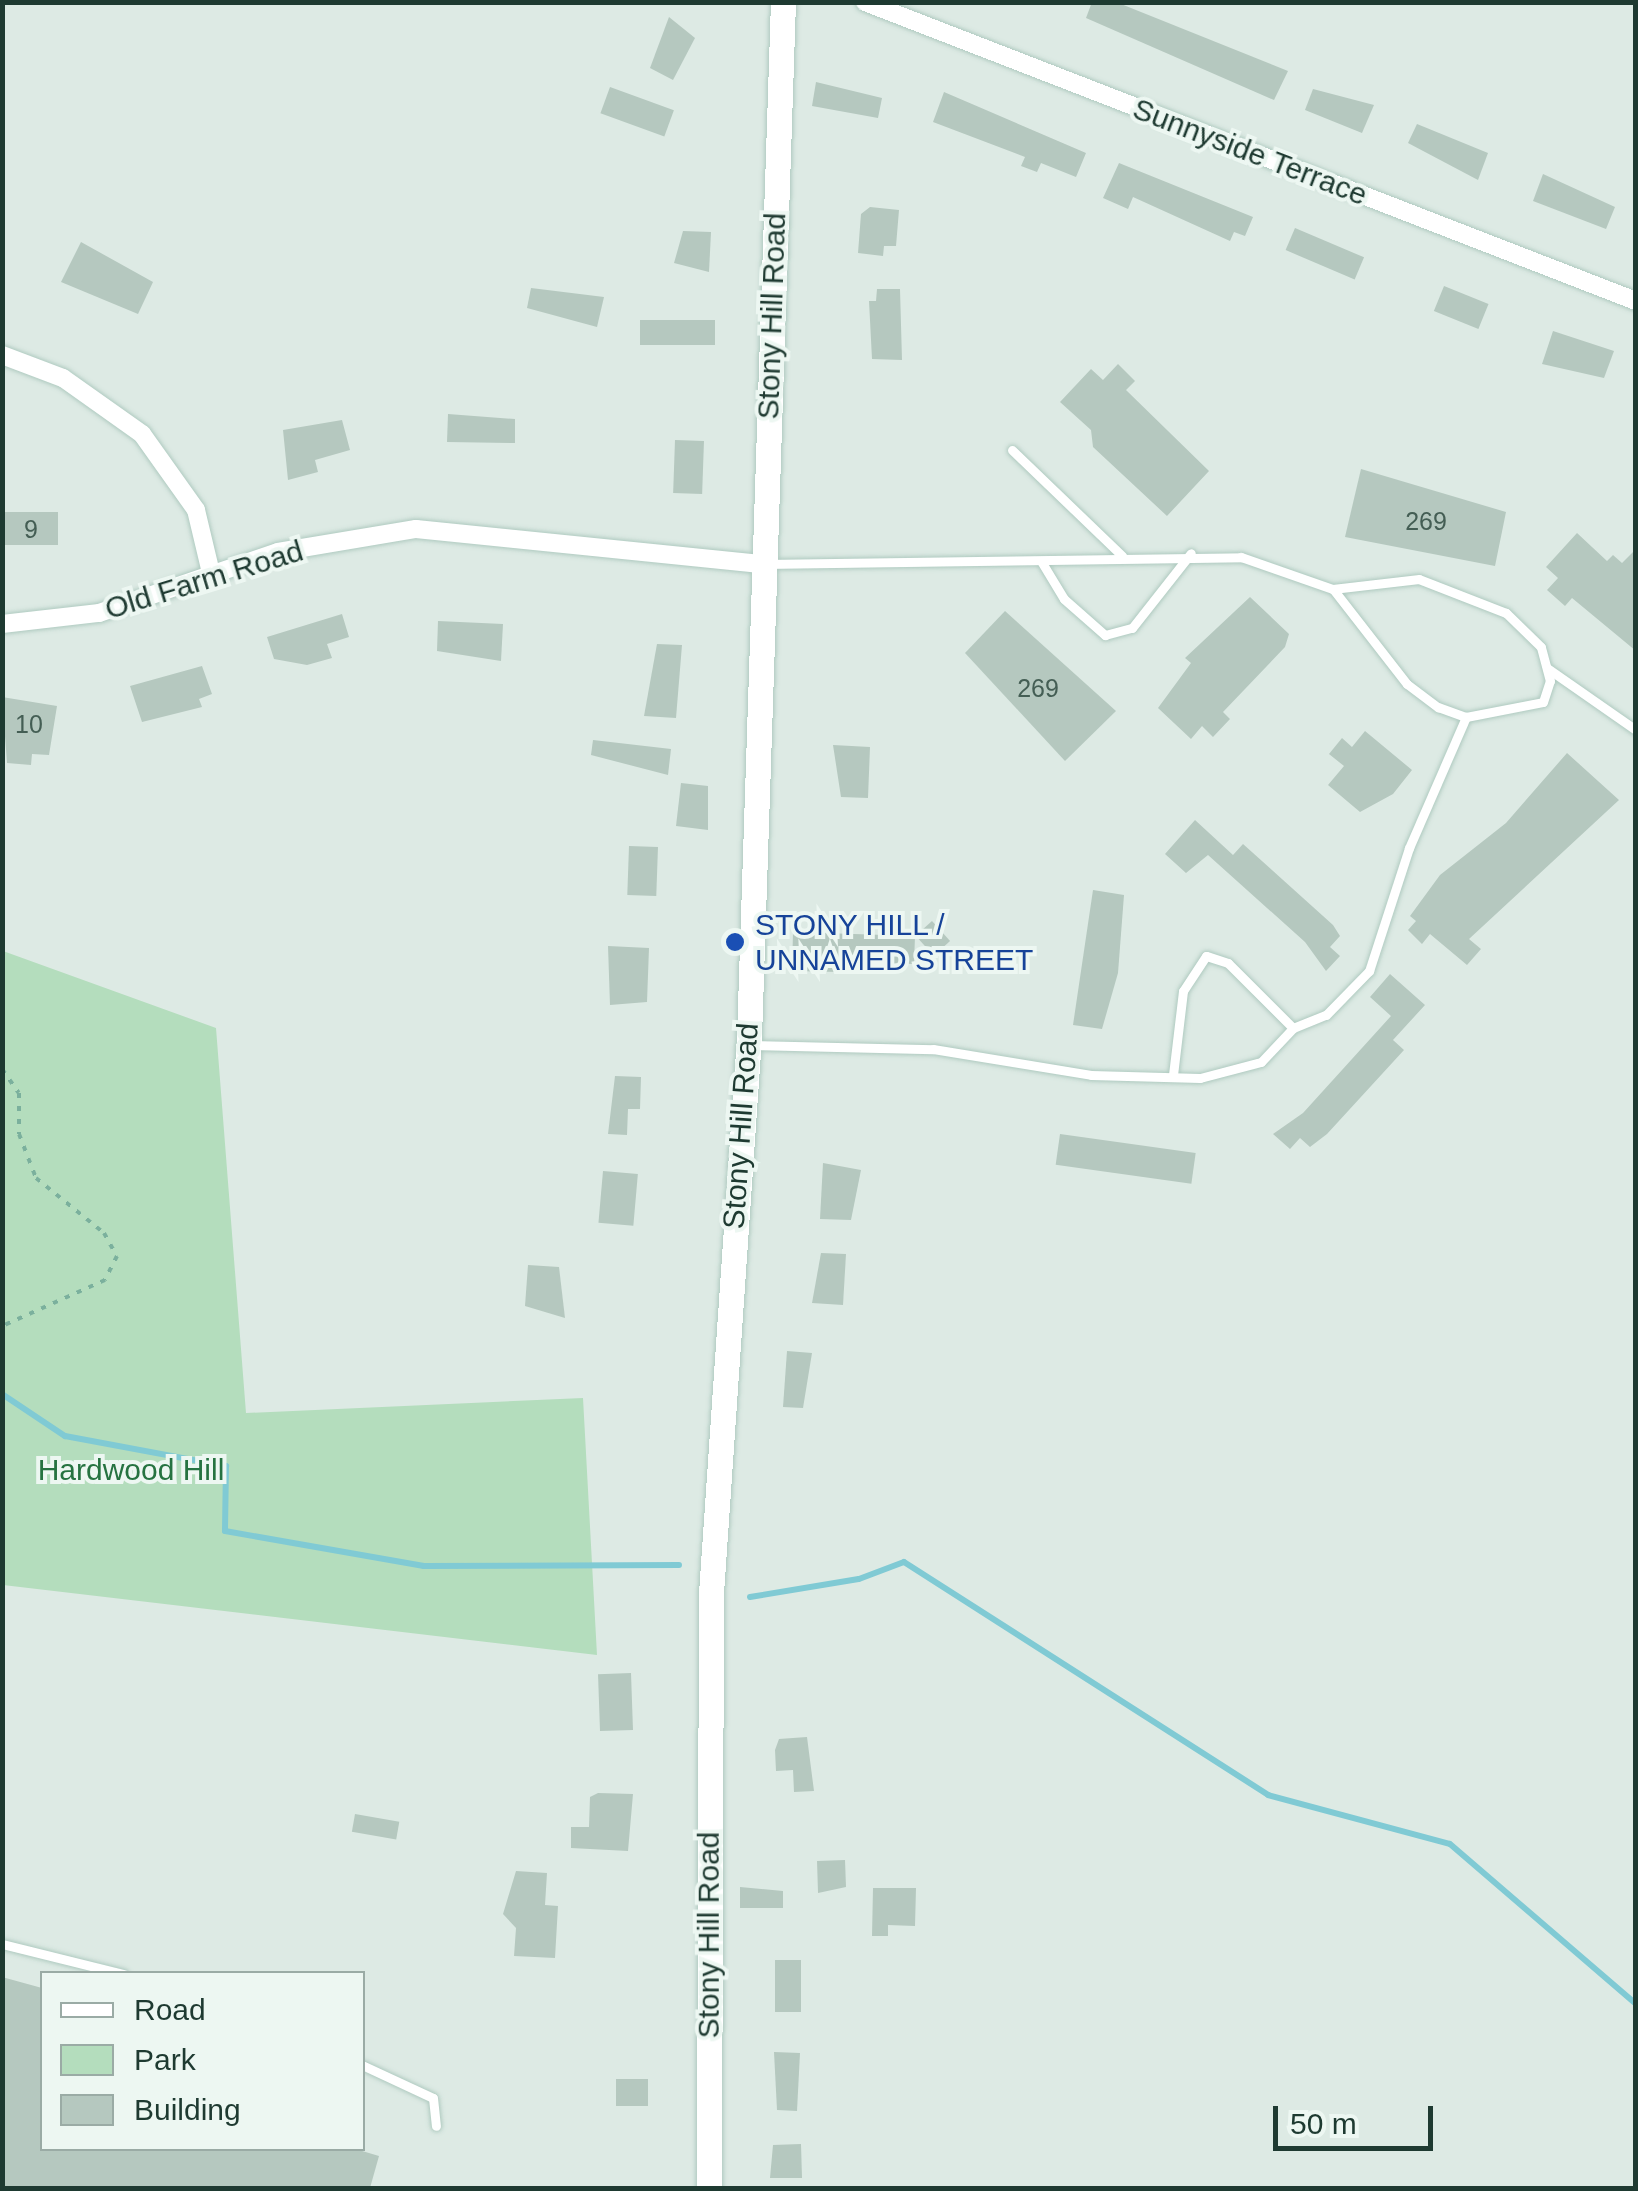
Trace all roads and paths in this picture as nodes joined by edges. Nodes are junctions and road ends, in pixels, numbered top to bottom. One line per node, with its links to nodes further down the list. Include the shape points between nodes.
1 (783, 2): 9 (main road, Stony Hill Road)
2 (866, 2): 3 (street, Sunnyside Terrace)
3 (1636, 301)
4 (2, 355): 10 (street, via 63,378 142,434 196,510)
5 (1012, 450): 7 (lane)
6 (1191, 554): 7 (lane); 8 (lane, via 1132,628 1105,635 1064,599); 11 (lane, via 1241,557)
7 (1122, 556): 8 (lane)
8 (1041, 561): 9 (lane)
9 (763, 564): 10 (street, Old Farm Road, via 416,530 278,552); 17 (main road, Stony Hill Road)
10 (211, 573): 12 (street, Old Farm Road, via 99,613)
11 (1333, 589): 13 (lane, via 1419,578 1452,588 1526,626); 14 (lane, via 1406,684)
12 (2, 624)
13 (1547, 668): 14 (lane, via 1543,702 1531,710); 15 (lane)
14 (1466, 717): 16 (lane, via 1408,848 1368,971 1326,1015)
15 (1636, 730)
16 (1293, 1028): 19 (lane, via 1240,1072); 19 (lane, via 1239,972 1206,956 1183,991)
17 (748, 1045): 19 (lane, via 933,1049 1091,1075); 25 (main road, Stony Hill Road, via 711,1594)
18 (2, 1070): 20 (path, via 19,1093 19,1134 36,1178 104,1232 117,1256 105,1280)
19 (1173, 1076)
20 (2, 1326)
21 (2, 1944): 22 (lane)
22 (110, 1971)
23 (365, 2065): 24 (lane, via 433,2098)
24 (436, 2126)
25 (710, 2188)

